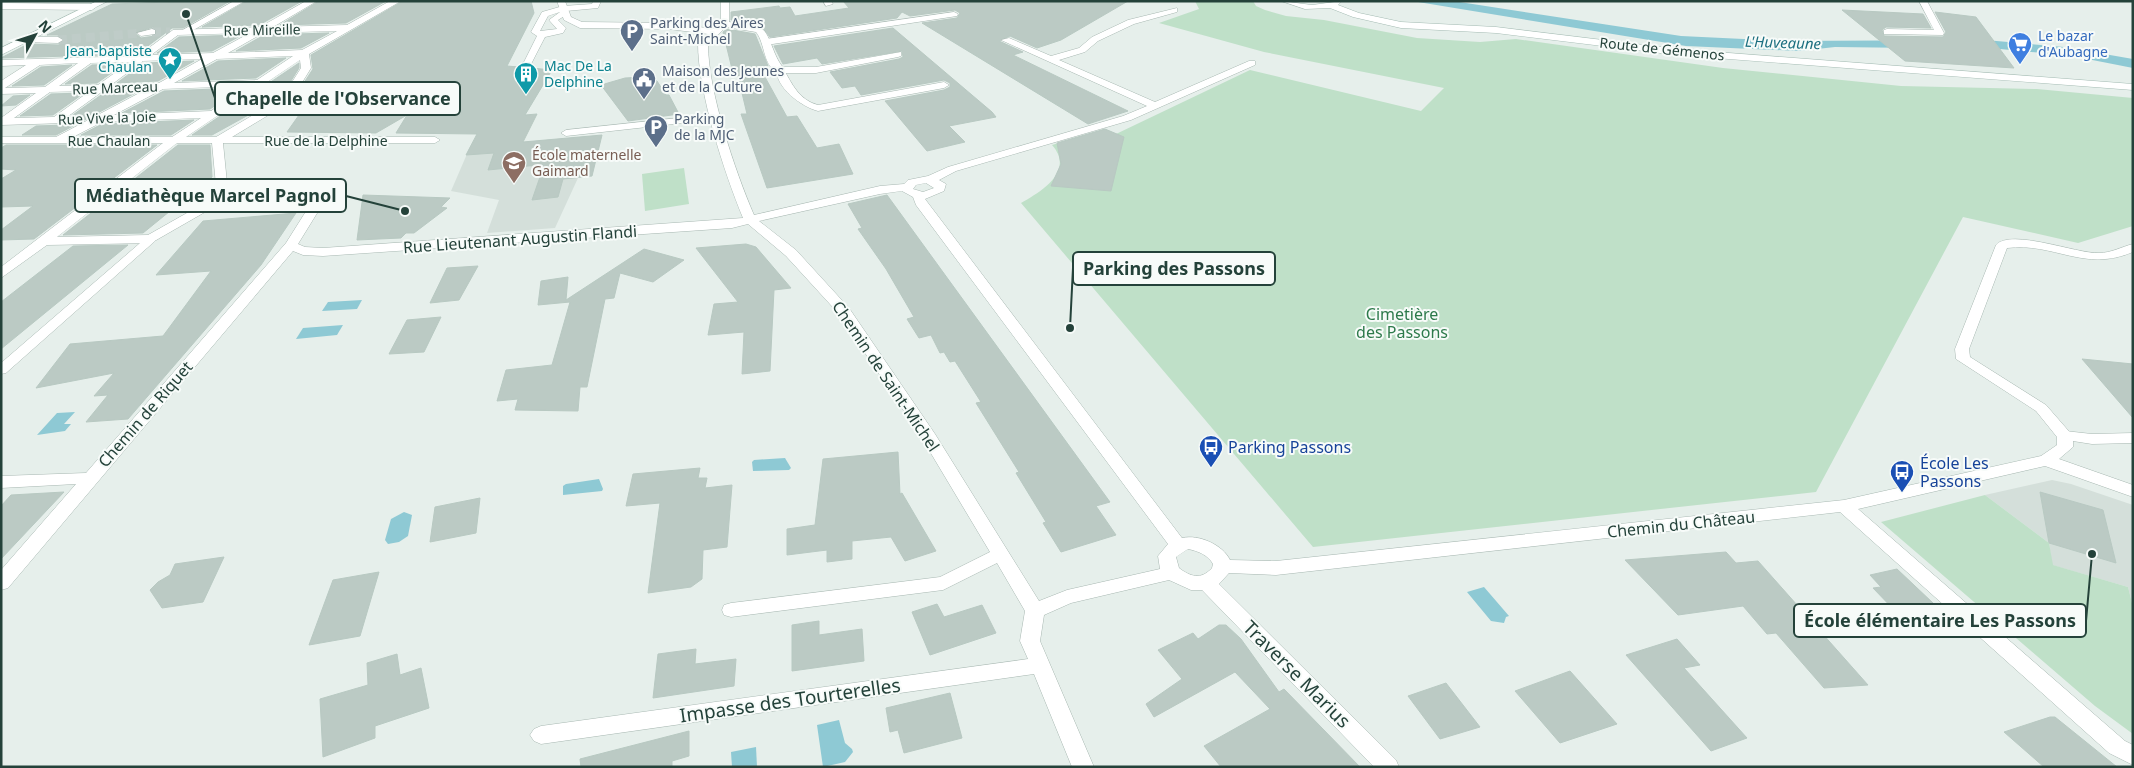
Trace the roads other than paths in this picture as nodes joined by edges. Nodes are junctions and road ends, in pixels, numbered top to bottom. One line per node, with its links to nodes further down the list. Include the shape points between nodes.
1 (15, 1): 11 (street)
2 (104, 1): 12 (street)
3 (242, 1): 20 (street)
4 (313, 1): 18 (street)
5 (397, 1): 17 (street)
6 (597, 1): 13 (lane, via 594,6)
7 (725, 1): 16 (street)
8 (1285, 1): 10 (street, via 1313,7)
9 (1922, 1): 22 (street, via 1940,33)
10 (1334, 3): 46 (street, Route de Gémenos, via 1377,21 1401,25 1496,30 1686,53)
11 (3, 6): 12 (street)
12 (92, 7): 25 (street)
13 (563, 8): 21 (street, via 573,23 580,25 669,26); 24 (lane, via 545,14 535,30); 24 (lane, via 553,20 562,28 560,31)
14 (1174, 10): 34 (street, via 1131,22 1095,38 1082,50)
15 (954, 14): 28 (lane)
16 (725, 24): 21 (street, Chemin de Saint-Michel); 28 (street, via 759,30)
17 (349, 28): 18 (street, Rue Mireille); 30 (street)
18 (262, 30): 20 (street, Rue Mireille); 32 (street)
19 (152, 32): 23 (street)
20 (177, 32): 33 (street)
21 (716, 32): 51 (street, Chemin de Saint-Michel, via 703,43 702,62)
22 (1887, 32)
23 (141, 33)
24 (542, 35): 39 (lane)
25 (25, 40): 26 (street); 29 (street)
26 (58, 40)
27 (1006, 40): 34 (street)
28 (766, 42): 40 (street, via 764,48)
29 (1, 52)
30 (304, 53): 32 (street); 41 (street); 60 (street, via 306,68 286,100)
31 (898, 54): 40 (street, via 816,70)
32 (212, 56): 33 (street); 44 (street)
33 (139, 59): 35 (street); 45 (street)
34 (1052, 59): 49 (street)
35 (89, 60): 36 (street); 47 (street)
36 (37, 62): 37 (street); 43 (street)
37 (1, 63)
38 (1252, 63): 49 (street)
39 (525, 68)
40 (780, 70): 42 (lane, via 792,94 818,108)
41 (258, 83): 44 (street, Rue Marceau); 50 (street)
42 (944, 85)
43 (1, 86)
44 (159, 87): 45 (street, Rue Marceau); 52 (street)
45 (102, 88): 47 (street, Rue Marceau); 53 (street)
46 (2133, 88)
47 (47, 90): 48 (street, Rue Marceau); 54 (street)
48 (1, 91)
49 (1156, 106): 61 (street, Rue Lieutenant Augustin Flandi, via 1127,118 952,169 929,180 940,184 940,189 933,193)
50 (212, 114): 52 (street, Rue Vive la Joie); 59 (street)
51 (716, 117): 55 (lane); 63 (street, Chemin de Saint-Michel)
52 (100, 119): 53 (street, Rue Vive la Joie); 57 (street)
53 (57, 120): 54 (street, Rue Vive la Joie)
54 (1, 122)
55 (566, 133)
56 (1, 140): 57 (street, Rue Chaulan)
57 (58, 140): 59 (street, Rue Chaulan)
58 (435, 140): 60 (street, Rue de la Delphine)
59 (173, 141): 60 (street, Rue Chaulan); 65 (street)
60 (218, 141): 62 (street)
61 (912, 191): 63 (street, Rue Lieutenant Augustin Flandi, via 880,190); 77 (street)
62 (223, 197): 64 (street); 66 (street, Chemin de Riquet, via 320,193 321,197)
63 (750, 220): 66 (street, Rue Lieutenant Augustin Flandi, via 732,224 324,252 303,251); 78 (street, Chemin de Saint-Michel, via 791,253 844,311 927,434)
64 (151, 239): 65 (street); 69 (lane)
65 (43, 241): 68 (street)
66 (291, 246): 73 (street, Chemin de Riquet)
67 (2133, 248): 70 (street, via 2110,257 2083,255 2023,242 2002,245 1962,349 1963,359 2041,408)
68 (1, 274)
69 (1, 370)
70 (2065, 436): 71 (lane); 72 (street, via 2065,447)
71 (2133, 438)
72 (2046, 460): 75 (street); 76 (street, Chemin du Château)
73 (89, 478): 74 (street); 82 (street, Chemin de Riquet)
74 (1, 482)
75 (2133, 491)
76 (1844, 506): 79 (street, Chemin du Château, via 1276,568); 87 (street, via 2117,747)
77 (1178, 545): 79 (street, via 1196,543 1209,547 1219,555); 80 (street, via 1166,560)
78 (1000, 554): 83 (street, via 943,583); 84 (street, Chemin de Saint-Michel)
79 (1221, 566): 81 (street, via 1217,575)
80 (1170, 573): 81 (street, via 1184,581); 84 (street, via 1066,597)
81 (1206, 582): 89 (street, Traverse Marius)
82 (1, 583)
83 (731, 610)
84 (1034, 611): 85 (street, via 1030,641)
85 (1039, 666): 86 (street, Impasse des Tourterelles); 88 (street)
86 (541, 735)
87 (2133, 756)
88 (1083, 767)
89 (1388, 767)

